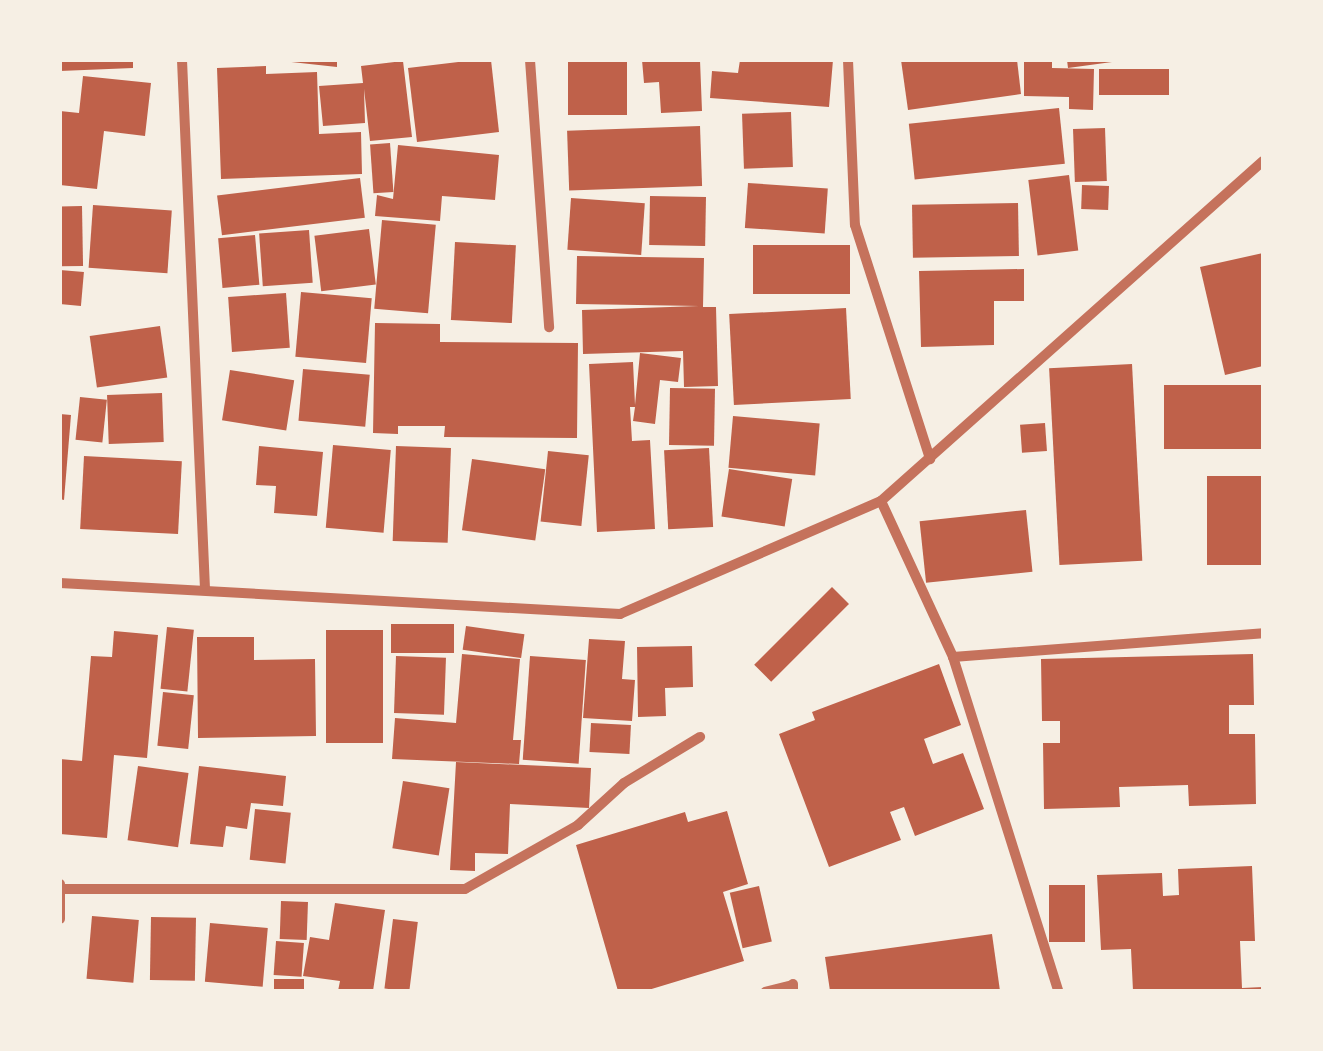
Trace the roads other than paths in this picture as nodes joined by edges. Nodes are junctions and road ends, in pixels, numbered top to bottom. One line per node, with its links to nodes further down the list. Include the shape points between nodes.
1 (182, 60): 9 (street)
2 (530, 60): 5 (street)
3 (848, 60): 6 (street, via 855,226)
4 (1263, 161): 6 (street)
5 (550, 326)
6 (930, 459): 7 (street)
7 (880, 500): 9 (street, via 620,614); 11 (street)
8 (60, 583): 9 (street)
9 (205, 589)
10 (1263, 633): 11 (street)
11 (953, 657): 17 (street)
12 (700, 737): 13 (street, via 624,783 578,825 465,889)
13 (61, 886): 14 (street)
14 (60, 919)
15 (794, 988): 16 (lane)
16 (765, 991)
17 (1058, 991)

